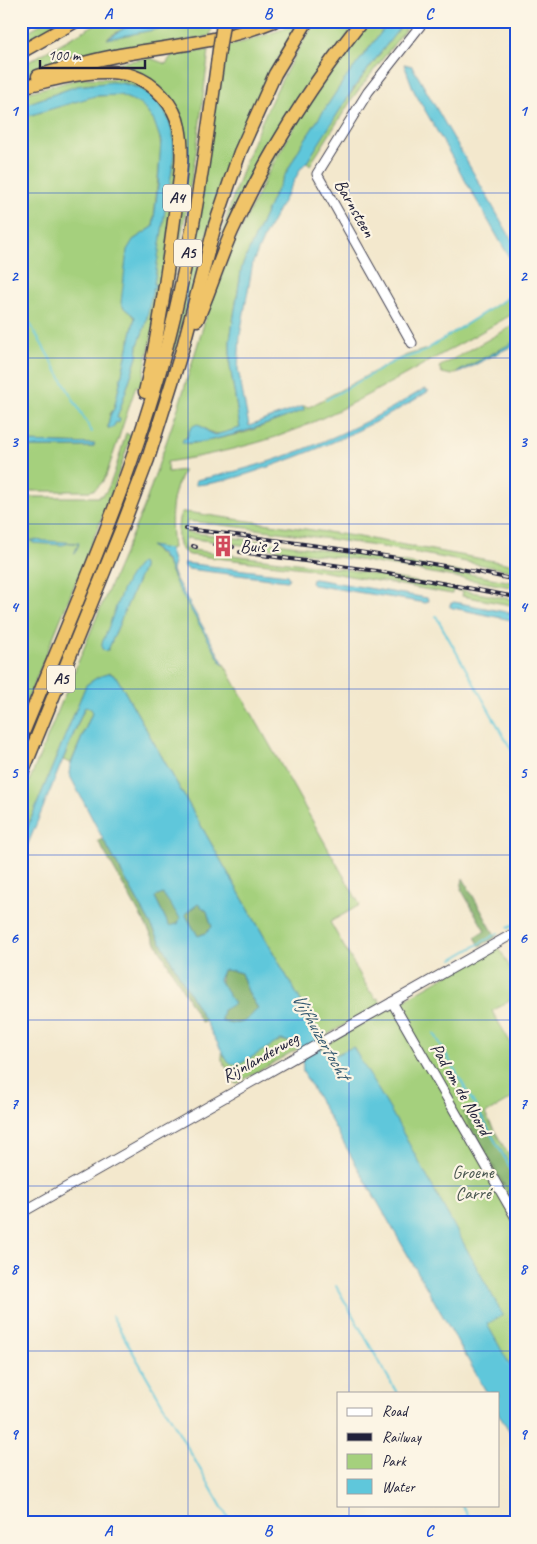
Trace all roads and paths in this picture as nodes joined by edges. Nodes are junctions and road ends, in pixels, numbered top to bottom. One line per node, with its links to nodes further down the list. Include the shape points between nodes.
1 (25, 21): 7 (highway)
2 (76, 21): 9 (highway)
3 (274, 21): 10 (highway, via 237,34 118,56)
4 (362, 21): 13 (highway, A5, via 308,94 265,164 232,230)
5 (424, 21): 12 (street, Barnsteen, via 368,92 317,174)
6 (223, 22): 14 (highway, A5, bridge, via 181,288)
7 (21, 23)
8 (306, 23): 13 (highway, A5, via 275,74 240,152 215,225)
9 (21, 52)
10 (21, 82)
11 (21, 87): 14 (highway, A4, via 101,72 134,76 158,91 179,125 181,162 171,244)
12 (412, 343)
13 (184, 346): 16 (highway, A5, via 130,506)
14 (134, 451): 15 (highway, A5, via 107,527)
15 (21, 738)
16 (21, 776)
17 (516, 932): 18 (street, Rijnlanderweg)
18 (392, 1002): 19 (street, Rijnlanderweg); 20 (street, Pad om de Noord)
19 (21, 1213)
20 (516, 1218)

